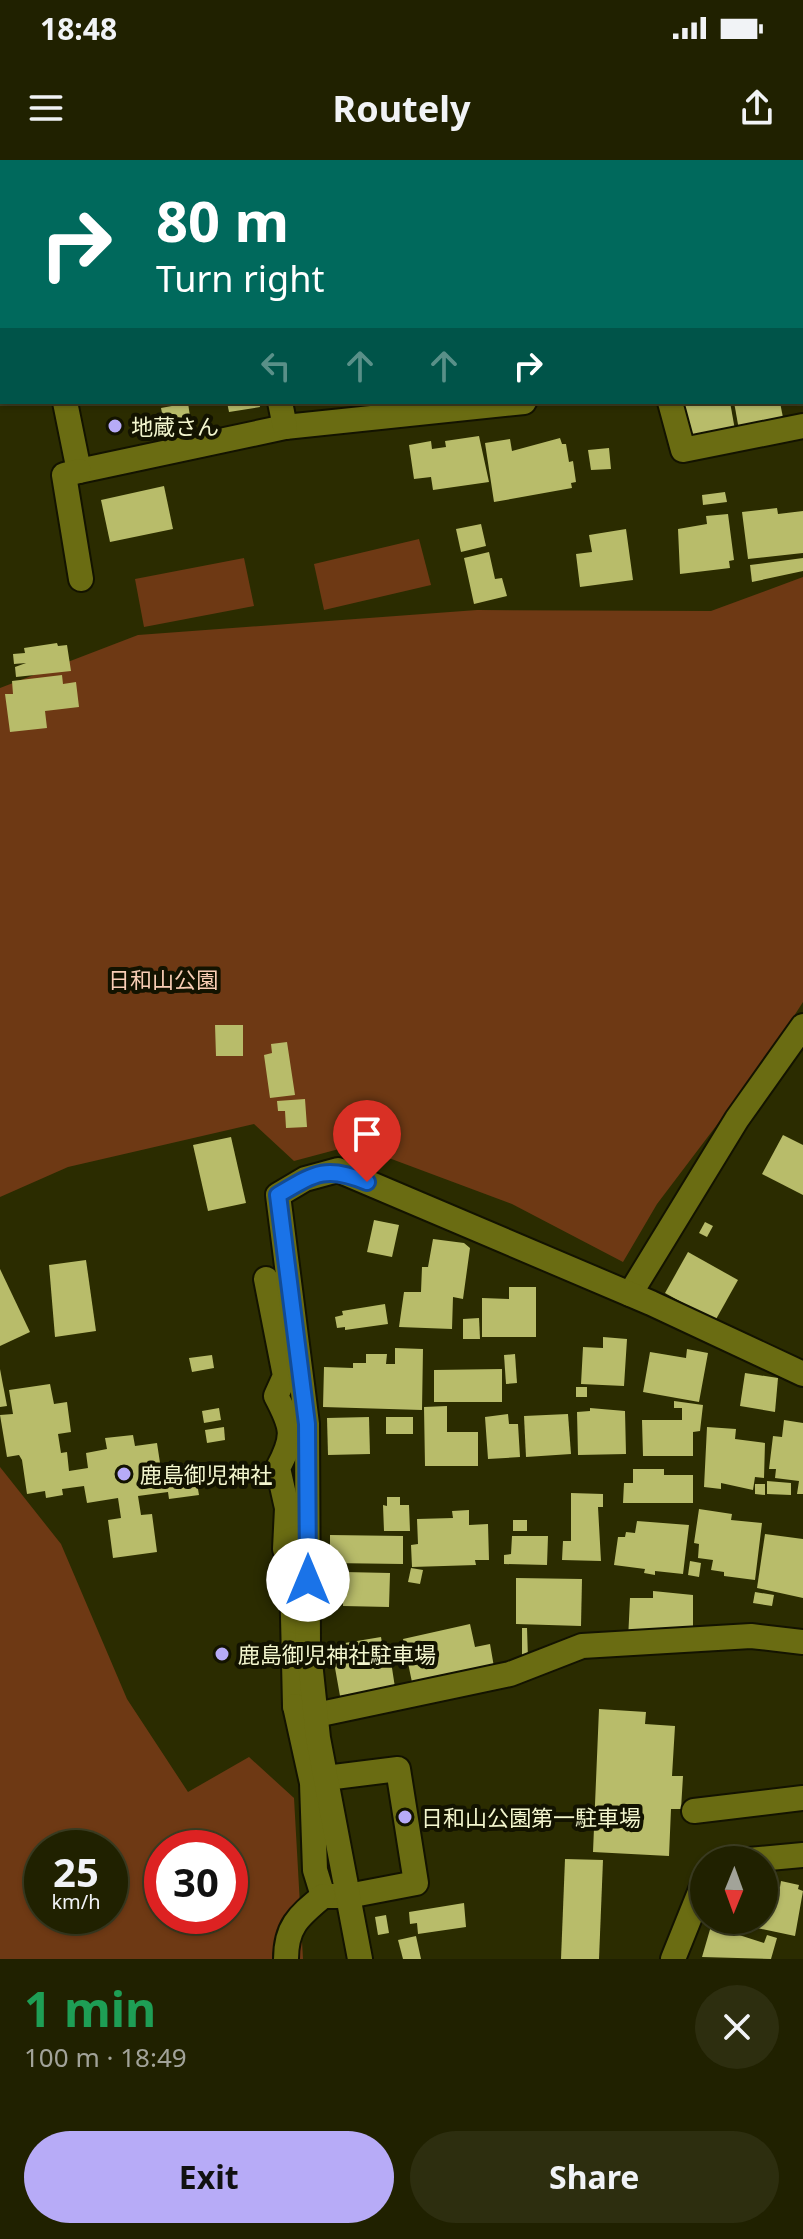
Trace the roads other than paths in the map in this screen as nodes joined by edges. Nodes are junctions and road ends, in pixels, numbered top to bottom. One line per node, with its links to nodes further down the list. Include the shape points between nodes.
1 (65, 404): 7 (street)
2 (280, 404): 6 (street)
3 (505, 404): 6 (street)
4 (671, 404): 5 (street, via 683,450)
5 (803, 426)
6 (285, 427): 7 (street)
7 (79, 471): 8 (street, via 64,475)
8 (81, 579)
9 (803, 1026): 11 (street, via 737,1119)
10 (266, 1279): 14 (street, via 285,1376 276,1396 290,1423 290,1446 278,1468 287,1508 285,1549 292,1572)
11 (630, 1294): 12 (street); 14 (street, via 338,1170 305,1179 278,1195 307,1424)
12 (803, 1374)
13 (803, 1642): 14 (street, via 751,1636 582,1646 510,1674)
14 (305, 1711): 15 (street); 20 (street, via 315,1870)
15 (326, 1778): 21 (street); 21 (street, via 398,1769 416,1883)
16 (803, 1798): 17 (street)
17 (694, 1811)
18 (803, 1855): 19 (street)
19 (778, 1857)
20 (323, 1896): 21 (street); 23 (street, via 300,1915 286,1937)
21 (348, 1896): 24 (street)
22 (690, 1917): 25 (street)
23 (286, 1959)
24 (360, 1959)
25 (673, 1959)

